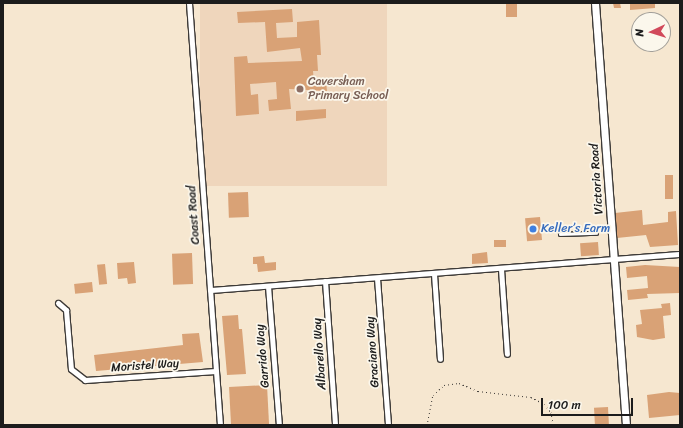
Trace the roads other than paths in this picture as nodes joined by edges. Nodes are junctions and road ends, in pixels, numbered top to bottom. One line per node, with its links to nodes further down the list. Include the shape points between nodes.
1 (189, 3): 12 (street, Coast Road)
2 (595, 3): 6 (street, Victoria Road)
3 (596, 233): 4 (lane)
4 (560, 234)
5 (680, 254): 6 (street)
6 (614, 259): 7 (street); 21 (street, Victoria Road)
7 (501, 269): 8 (street); 14 (street)
8 (434, 274): 9 (street); 15 (street)
9 (377, 278): 10 (street); 20 (street, Graciano Way)
10 (324, 282): 11 (street); 19 (street, Albarello Way)
11 (268, 286): 12 (street); 18 (street, Garrido Way)
12 (210, 290): 16 (street, Coast Road)
13 (58, 303): 16 (street, Moristel Way, via 66,310 71,370 85,380)
14 (507, 354)
15 (440, 359)
16 (216, 371): 17 (street, Coast Road)
17 (220, 425)
18 (279, 425)
19 (335, 425)
20 (388, 425)
21 (626, 425)

